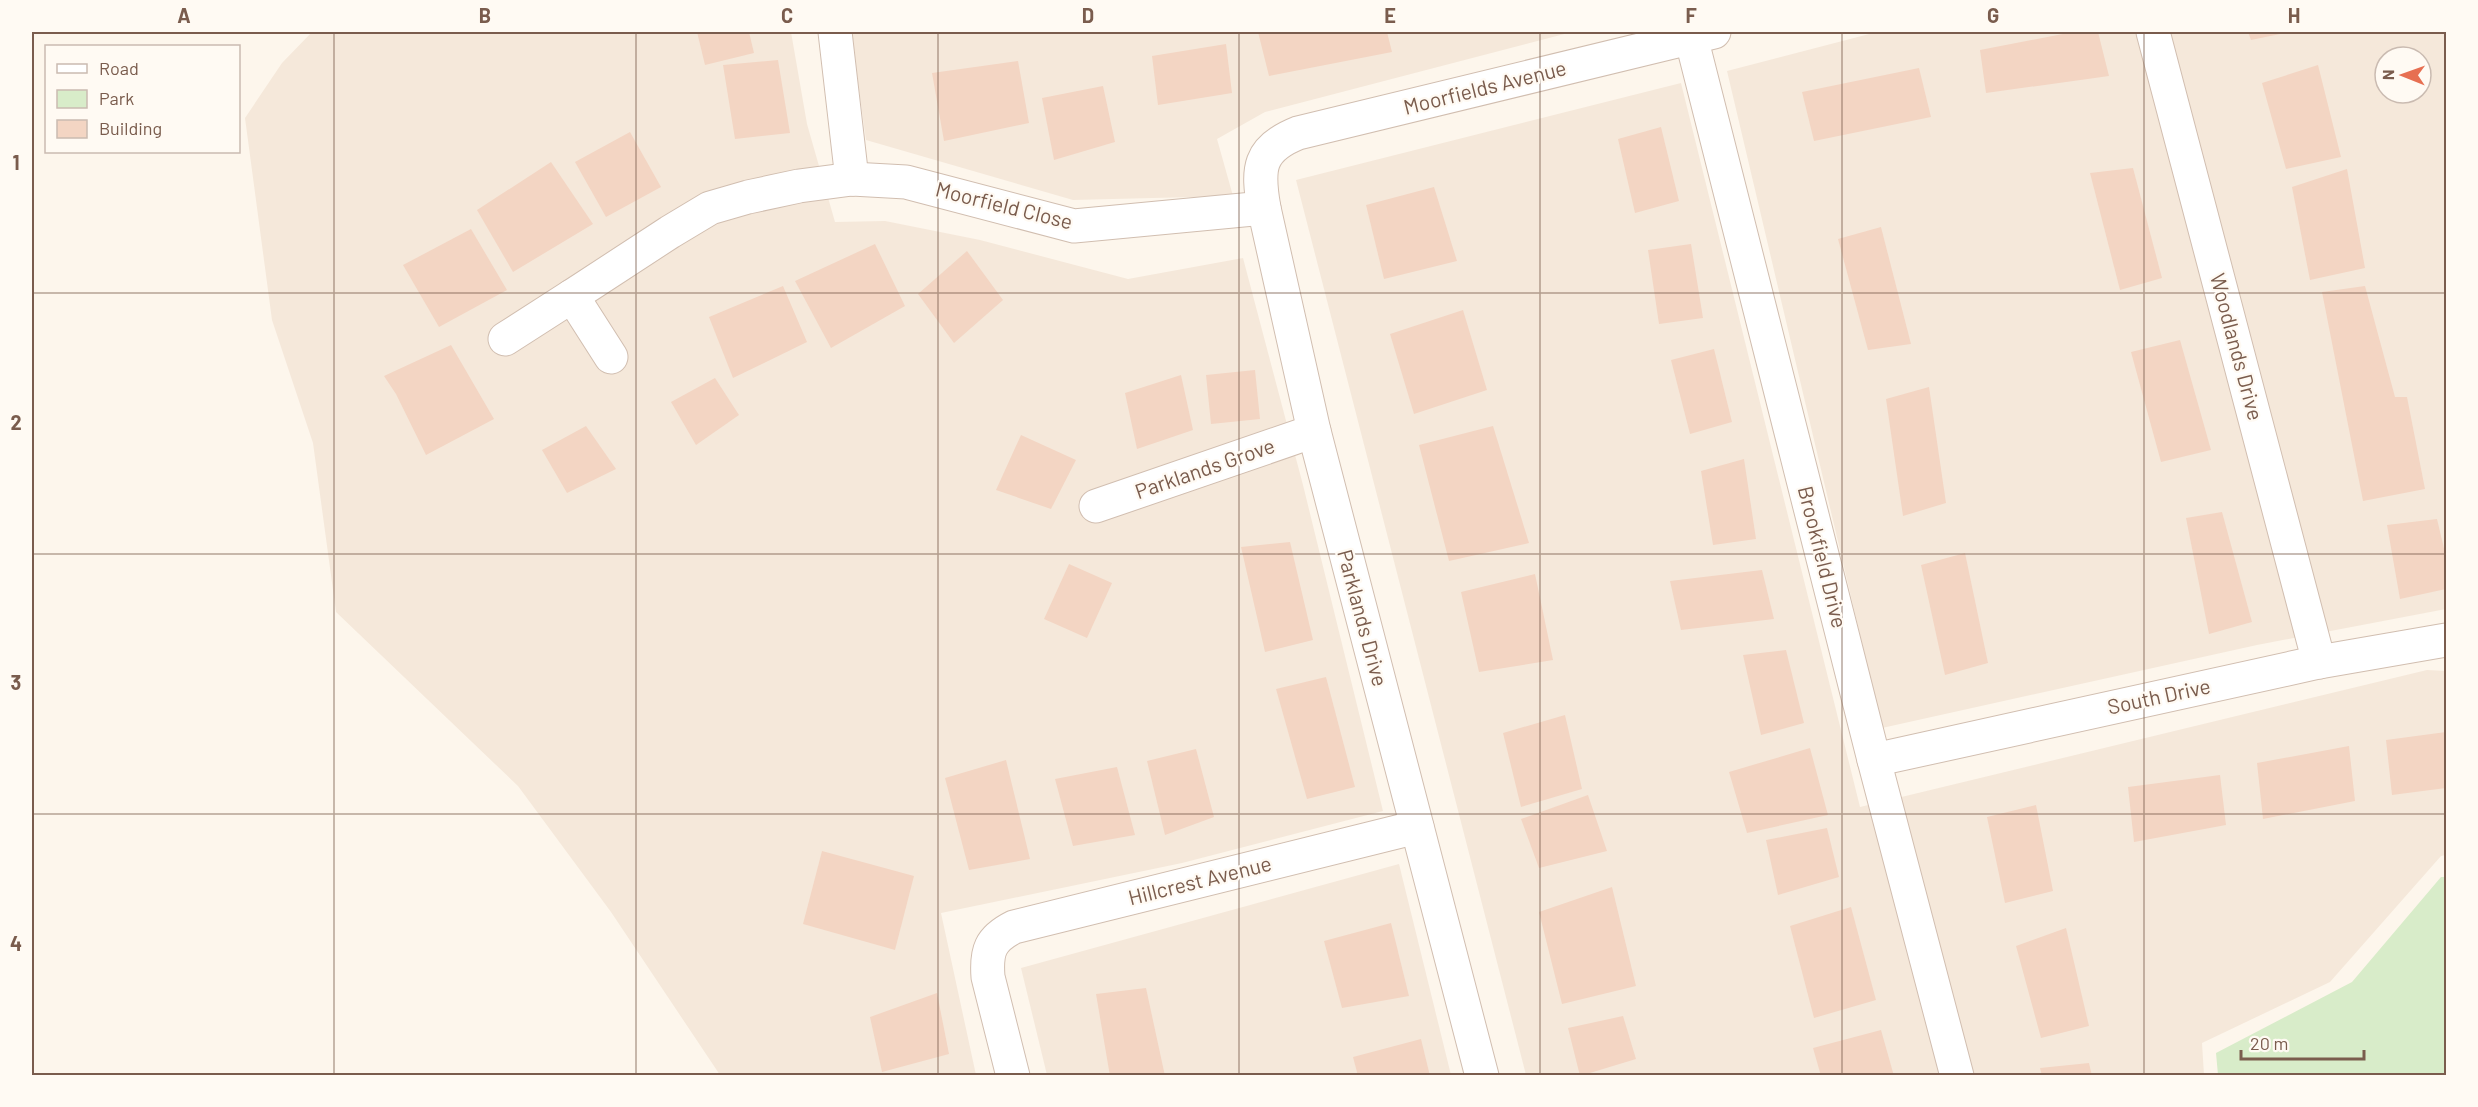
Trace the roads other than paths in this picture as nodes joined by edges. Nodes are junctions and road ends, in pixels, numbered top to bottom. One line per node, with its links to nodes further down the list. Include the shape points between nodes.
1 (835, 32): 5 (street)
2 (2153, 32): 13 (street, Woodlands Drive)
3 (1703, 34): 4 (street, Moorfields Avenue, via 1298,133 1283,139); 14 (street, Brookfield Drive)
4 (1264, 158): 6 (street, Parklands Drive, via 1259,183)
5 (852, 179): 6 (street, Moorfield Close, via 906,182 1074,226); 7 (street, Moorfield Close, via 800,186 710,208)
6 (1264, 208): 10 (street, Parklands Drive)
7 (572, 296): 8 (street, Moorfield Close); 9 (street)
8 (505, 339)
9 (611, 357)
10 (1314, 431): 11 (street, Parklands Grove); 15 (street, Parklands Drive)
11 (1096, 506)
12 (2446, 640): 13 (street, South Drive)
13 (2319, 662): 14 (street, South Drive)
14 (1874, 760): 18 (street, Brookfield Drive)
15 (1417, 827): 16 (street, Hillcrest Avenue, via 1014,927 1000,934 991,946 988,977); 17 (street, Parklands Drive)
16 (1013, 1076)
17 (1482, 1076)
18 (1957, 1076)

